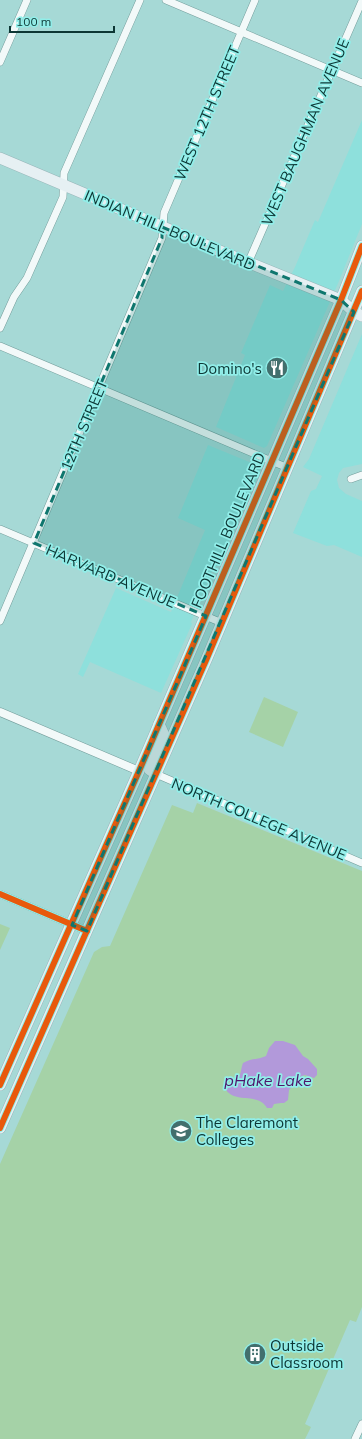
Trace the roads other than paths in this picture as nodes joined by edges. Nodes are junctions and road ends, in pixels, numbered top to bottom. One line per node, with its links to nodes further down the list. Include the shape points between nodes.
1 (27, 0): 7 (street)
2 (140, 0): 11 (street, via 64,172)
3 (166, 0): 6 (street)
4 (255, 0): 6 (street, WEST 12TH STREET)
5 (362, 1): 8 (street, WEST BAUGHMAN AVENUE)
6 (241, 32): 8 (street); 12 (street, WEST 12TH STREET, via 164,213)
7 (0, 62)
8 (332, 70): 9 (street); 14 (street, WEST BAUGHMAN AVENUE)
9 (362, 83)
10 (0, 158): 11 (main road, INDIAN HILL BOULEVARD)
11 (64, 185): 12 (main road, INDIAN HILL BOULEVARD); 18 (street, via 62,197 28,278 14,297)
12 (162, 227): 14 (main road, INDIAN HILL BOULEVARD); 20 (street, 12TH STREET, via 162,238)
13 (362, 246): 16 (main road, FOOTHILL BOULEVARD)
14 (248, 263): 16 (main road, INDIAN HILL BOULEVARD)
15 (361, 297): 16 (main road, INDIAN HILL BOULEVARD); 17 (main road, FOOTHILL BOULEVARD)
16 (341, 300): 17 (main road, INDIAN HILL BOULEVARD); 21 (main road, FOOTHILL BOULEVARD)
17 (358, 314): 22 (main road, FOOTHILL BOULEVARD)
18 (0, 328)
19 (0, 346): 20 (street)
20 (99, 388): 21 (street); 26 (street, 12TH STREET)
21 (272, 462): 22 (street); 27 (main road, FOOTHILL BOULEVARD)
22 (288, 468): 29 (main road, FOOTHILL BOULEVARD)
23 (362, 475): 24 (street)
24 (351, 479)
25 (0, 529): 26 (street, HARVARD AVENUE)
26 (34, 543): 27 (street, HARVARD AVENUE); 28 (street, 12TH STREET)
27 (206, 616): 29 (street, HARVARD AVENUE); 31 (main road, FOOTHILL BOULEVARD)
28 (0, 621)
29 (222, 623): 33 (main road, FOOTHILL BOULEVARD)
30 (0, 712): 32 (street)
31 (159, 724): 32 (main road, FOOTHILL BOULEVARD); 33 (main road, via 163,733 150,770)
32 (139, 771): 34 (main road, via 144,784 134,810); 37 (main road, FOOTHILL BOULEVARD)
33 (156, 774): 34 (main road, FOOTHILL BOULEVARD); 35 (street, NORTH COLLEGE AVENUE)
34 (133, 826): 38 (main road, FOOTHILL BOULEVARD)
35 (362, 863)
36 (0, 894): 37 (street)
37 (72, 925): 38 (street); 39 (main road, FOOTHILL BOULEVARD)
38 (87, 931): 40 (main road, FOOTHILL BOULEVARD)
39 (0, 1085)
40 (0, 1128)
41 (362, 1424): 42 (street)
42 (358, 1437)

